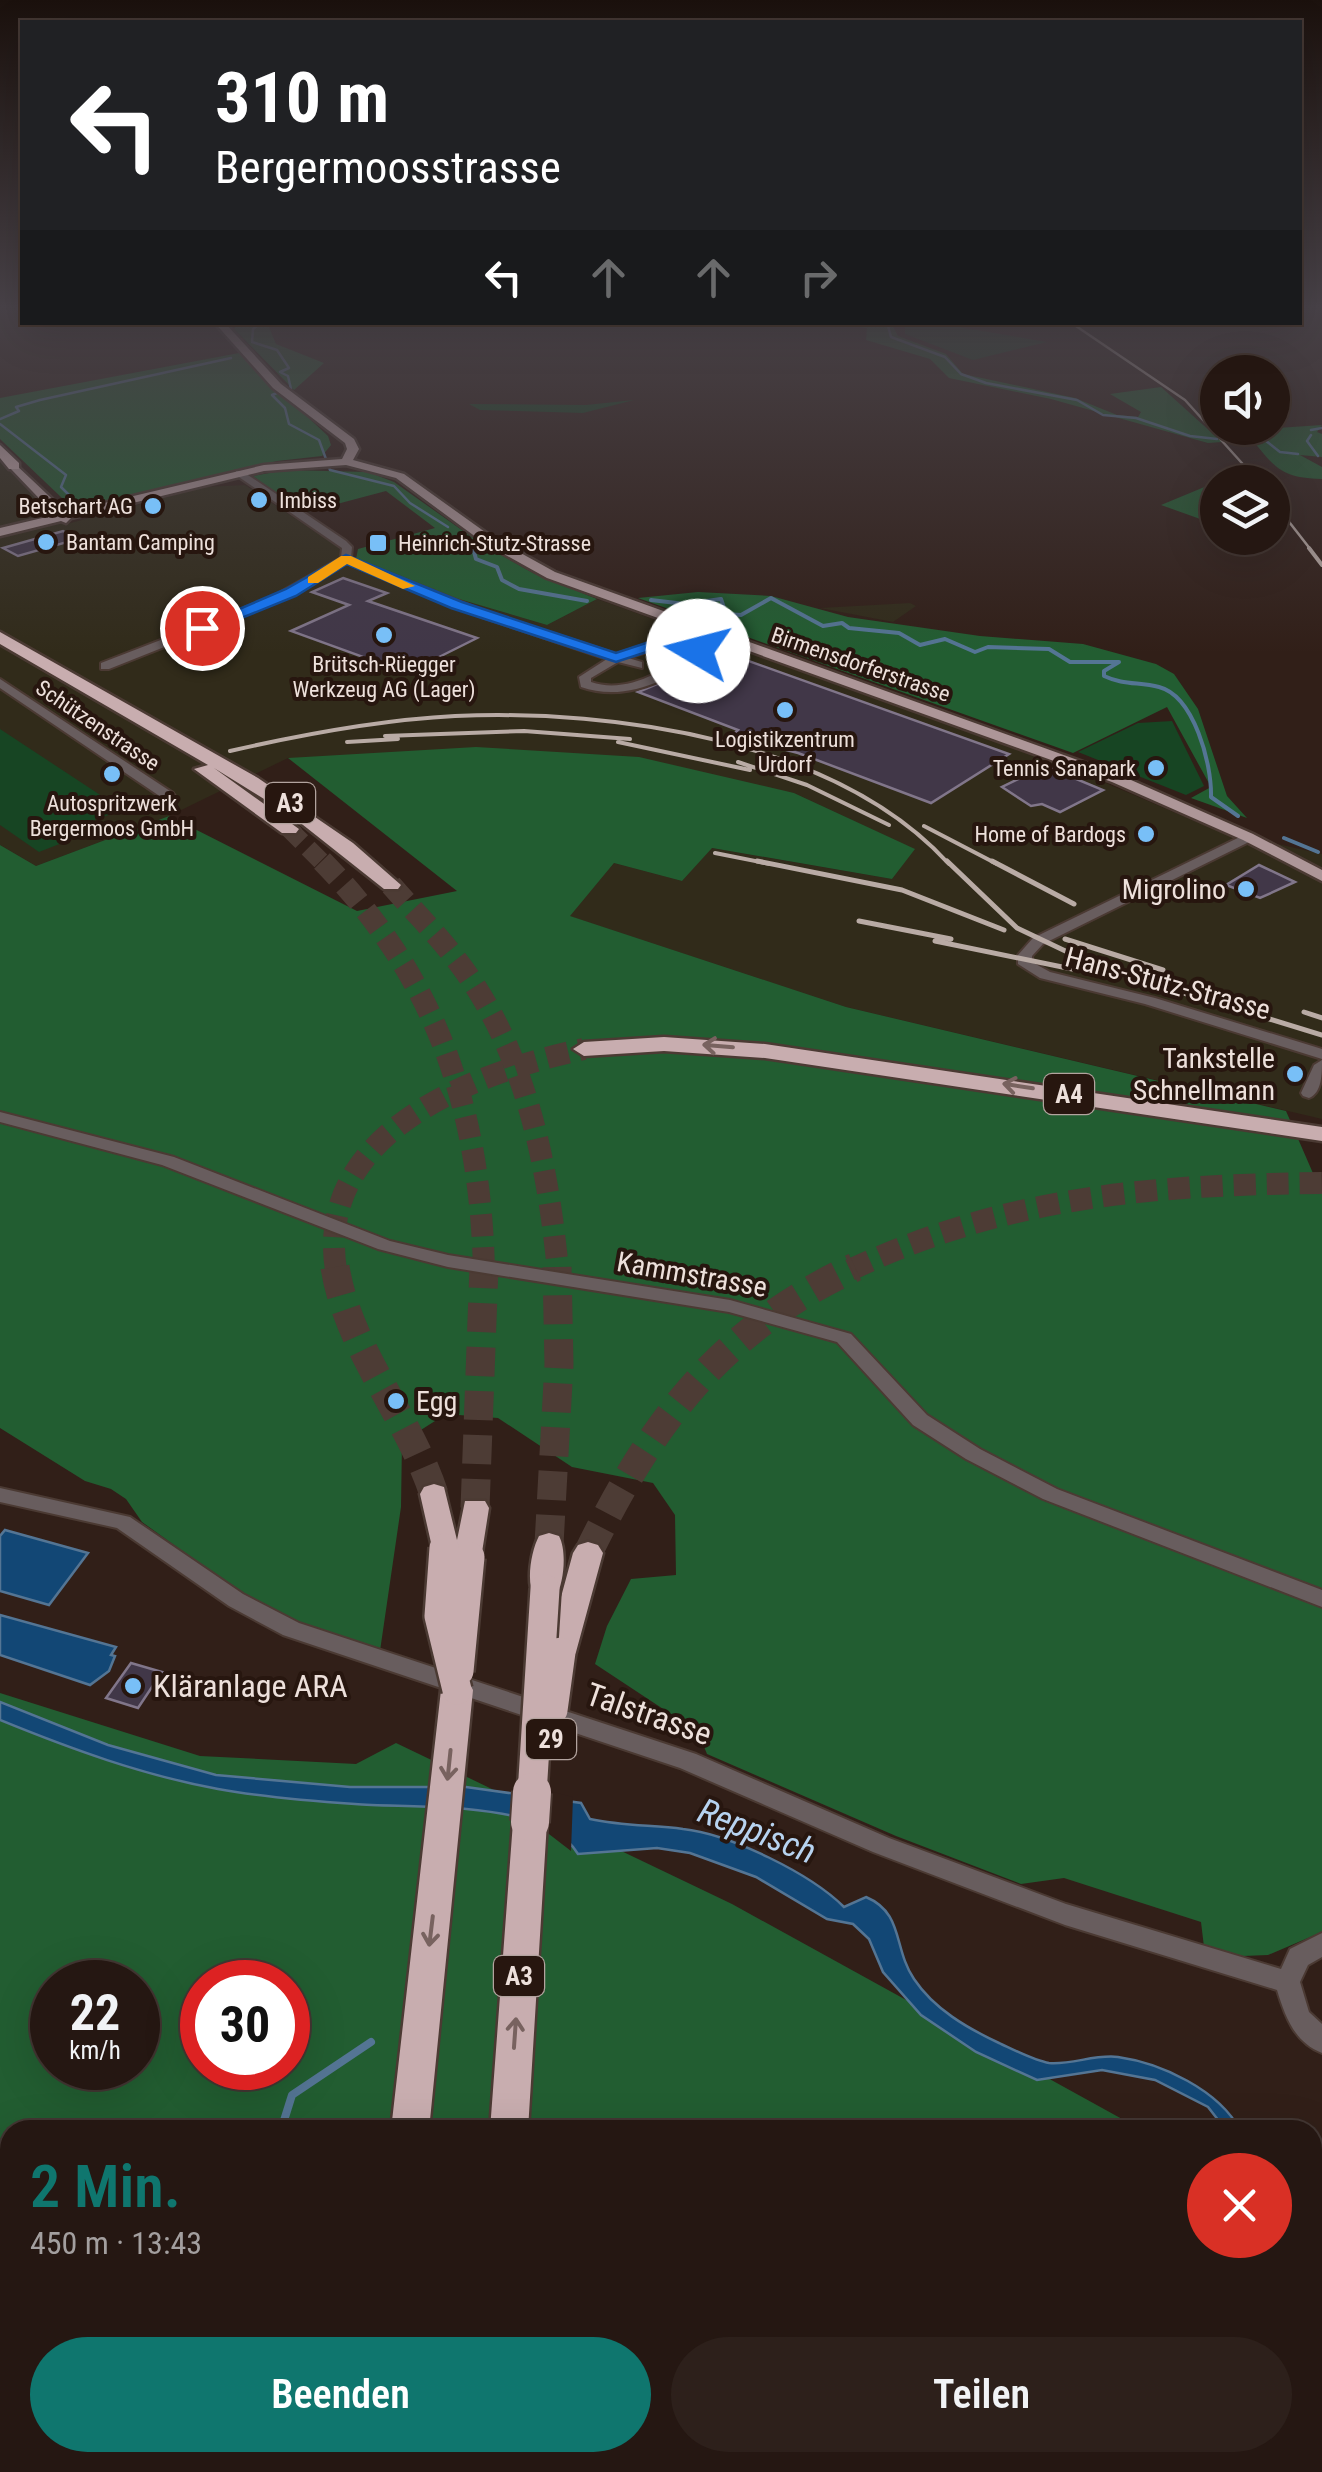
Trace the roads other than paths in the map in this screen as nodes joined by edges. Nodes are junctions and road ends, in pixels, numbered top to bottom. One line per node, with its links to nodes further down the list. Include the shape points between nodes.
1 (325, 422): 3 (main road, via 354,450)
2 (0, 451): 4 (highway)
3 (341, 462): 5 (main road); 21 (main road, Birmensdorferstrasse, via 400,476 499,548 575,585 1062,757)
4 (14, 466): 8 (main road)
5 (239, 473): 6 (main road); 7 (street)
6 (206, 481): 7 (main road); 9 (main road)
7 (252, 482): 12 (street, via 347,547)
8 (52, 505): 9 (main road); 10 (main road)
9 (117, 506): 10 (main road)
10 (66, 518): 11 (main road)
11 (0, 532)
12 (346, 559): 15 (street, via 456,605); 17 (street, via 276,599)
13 (0, 637): 23 (highway, A3, via 258,782)
14 (0, 652): 20 (highway, A3, via 201,768)
15 (616, 658): 15 (street, via 670,640 698,651 624,689 585,684 585,677); 16 (street)
16 (638, 665)
17 (106, 666)
18 (0, 683): 19 (street, Schützenstrasse, via 168,796)
19 (166, 802)
20 (289, 829)
21 (1248, 837): 22 (main road, Birmensdorferstrasse); 25 (street, Hans-Stutz-Strasse, via 1034,944 1023,958 1032,971)
22 (1322, 876)
23 (391, 885)
24 (584, 1049): 29 (highway, A4, one-way to 24, via 765,1050 675,1044)
25 (1322, 1054)
26 (1322, 1065): 27 (street)
27 (1309, 1093)
28 (0, 1117): 37 (street, Kammstrasse, via 168,1161 384,1246 730,1306 844,1338 920,1420 973,1454 1050,1494)
29 (1322, 1134)
30 (434, 1494): 34 (highway)
31 (0, 1495): 40 (street, Talstrasse, via 124,1522 236,1600 291,1629 713,1770 870,1840 1065,1914)
32 (475, 1508): 34 (highway)
33 (549, 1544): 36 (highway)
34 (457, 1553): 42 (highway, one-way to 42, bridge, via 457,1690)
35 (588, 1553): 36 (highway, 29)
36 (559, 1594): 38 (highway, 29, bridge, via 548,1775)
37 (1322, 1599)
38 (530, 1822): 43 (highway, A3, one-way to 38)
39 (1322, 1944): 40 (street, via 1299,1957)
40 (1287, 1982): 41 (street, via 1299,2019)
41 (1322, 2041)
42 (411, 2120)
43 (510, 2120)

